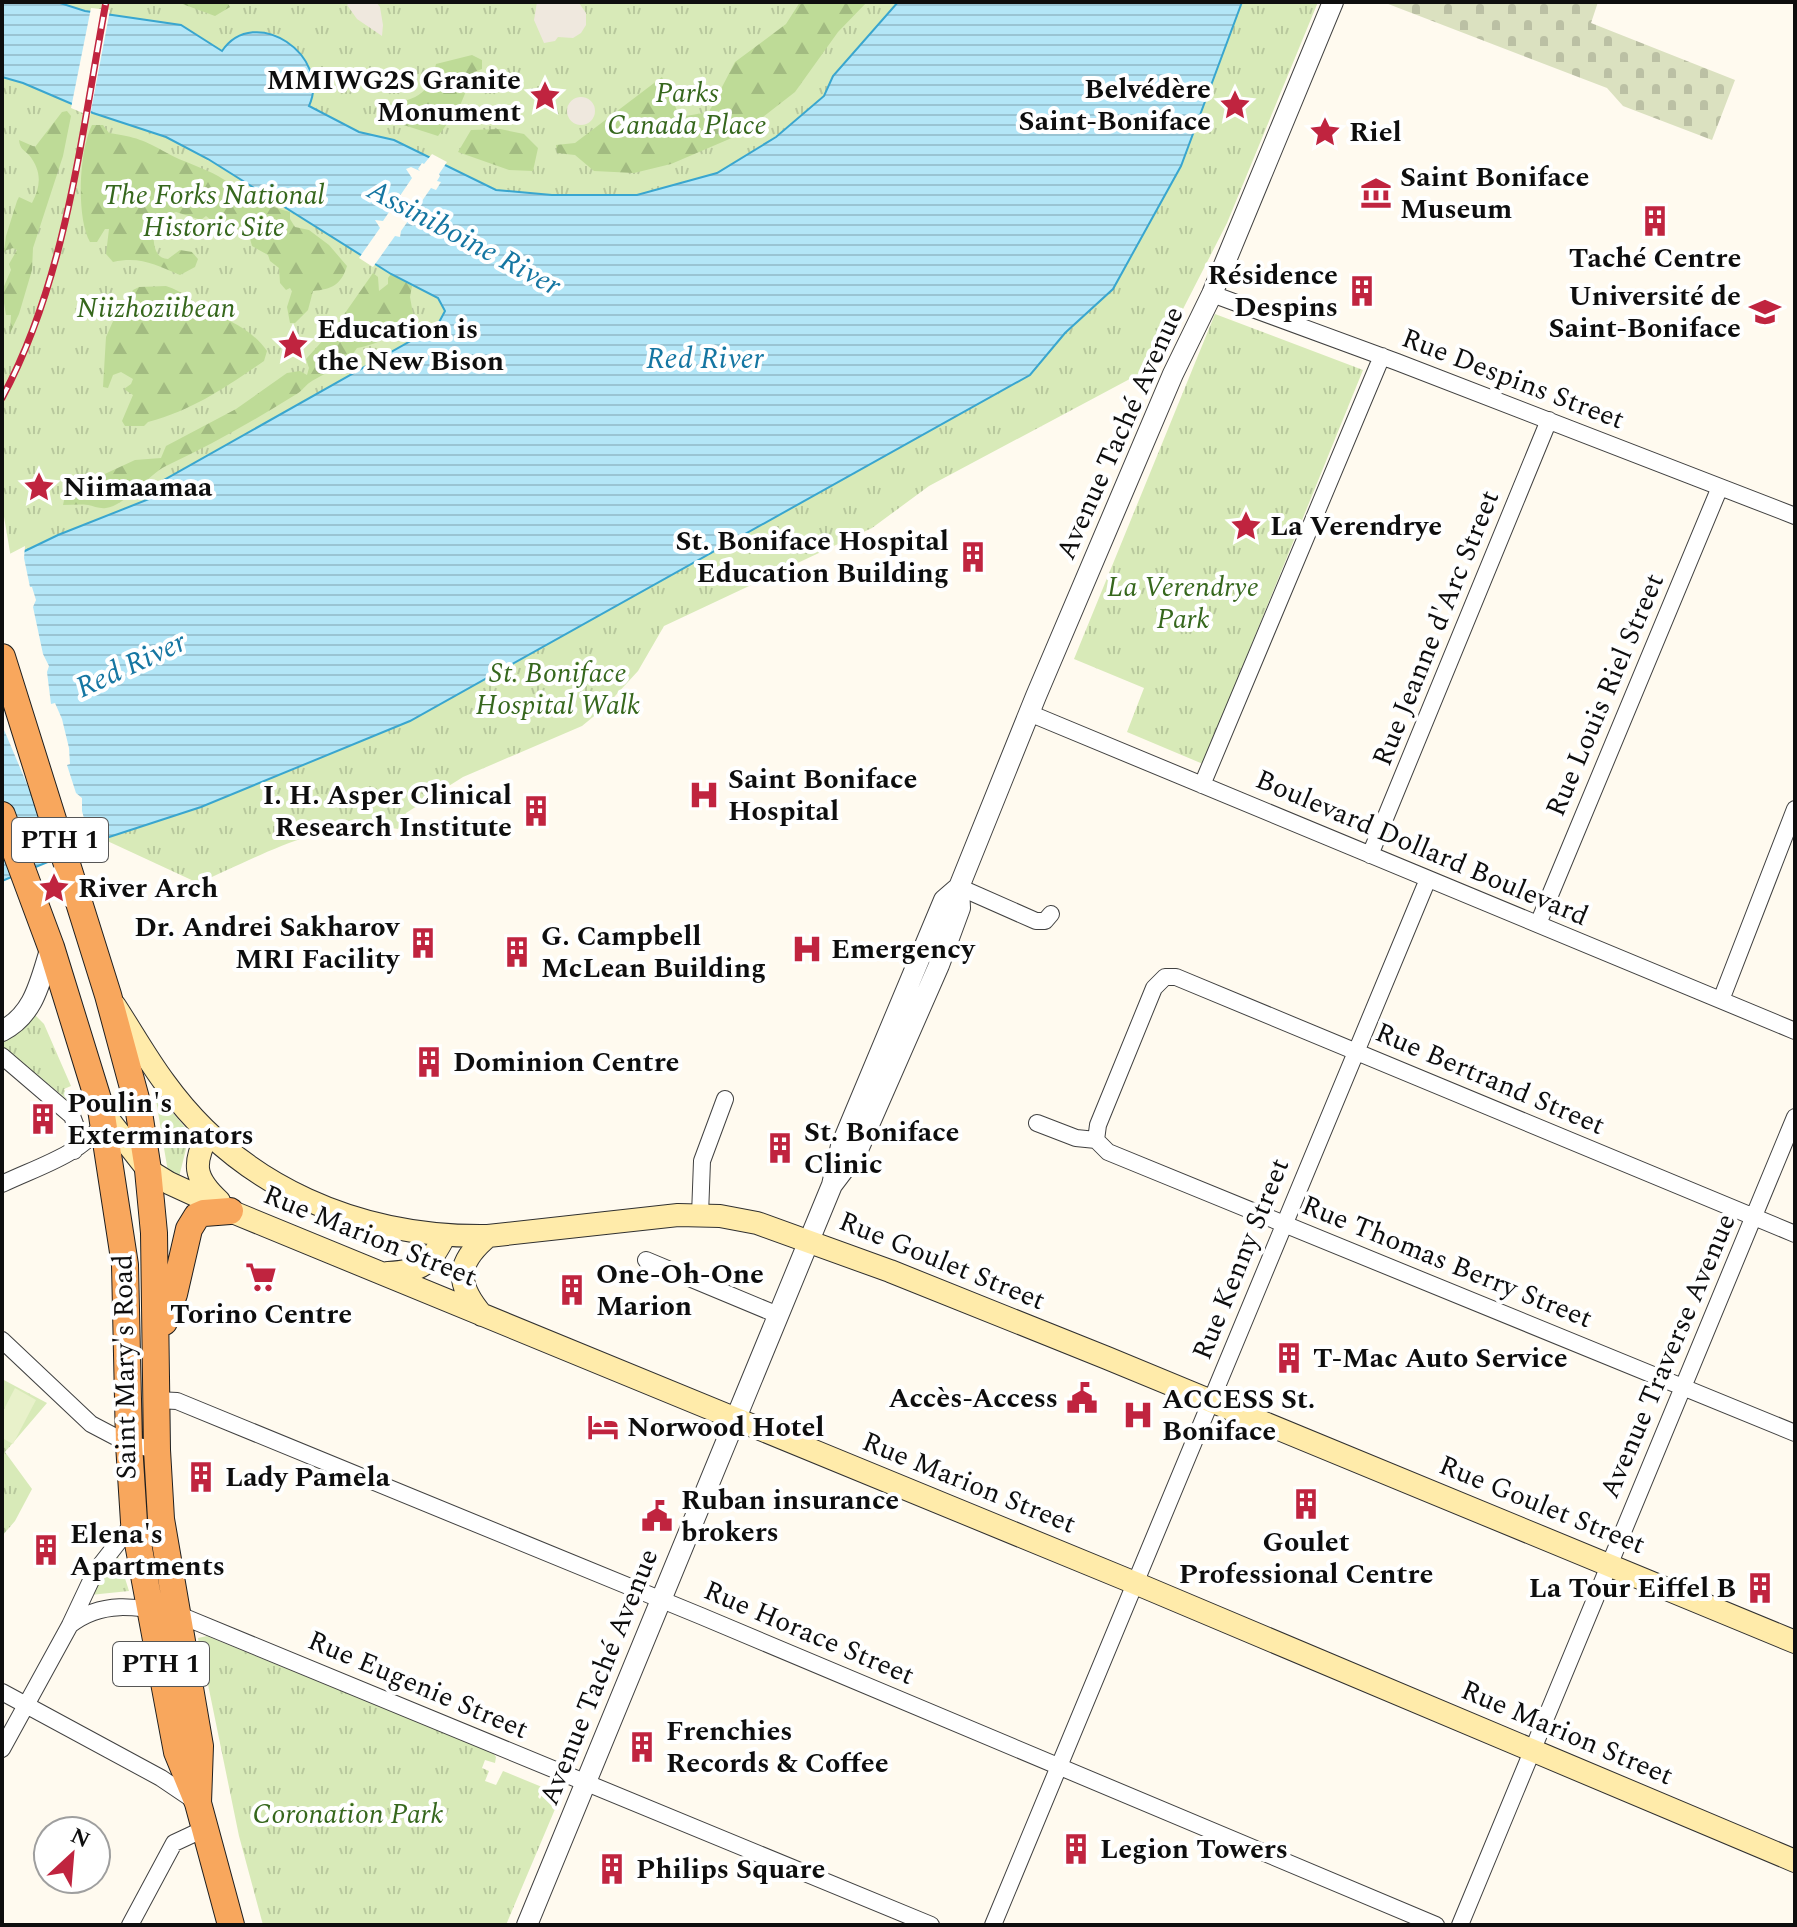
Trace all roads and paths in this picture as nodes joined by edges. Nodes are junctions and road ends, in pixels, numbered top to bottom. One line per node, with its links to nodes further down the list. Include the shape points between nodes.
1 (1333, 2): 2 (street, Avenue Taché Avenue)
2 (1212, 294): 3 (street, Rue Despins Street); 8 (street, Avenue Taché Avenue)
3 (1382, 356): 4 (street, Rue Despins Street); 9 (street)
4 (1549, 420): 5 (street, Rue Despins Street); 12 (street, Rue Jeanne d'Arc Street)
5 (1720, 487): 6 (street, Rue Despins Street); 16 (street, Rue Louis Riel Street)
6 (1795, 516)
7 (2, 657): 18 (highway, Saint Mary's Road / PTH 1)
8 (1029, 713): 9 (street, Boulevard Dollard Boulevard); 14 (street, Avenue Taché Avenue)
9 (1202, 785): 12 (street, Boulevard Dollard Boulevard)
10 (1795, 809): 19 (street)
11 (2, 815): 17 (highway, PTH 1)
12 (1370, 855): 13 (street, Boulevard Dollard Boulevard)
13 (1428, 879): 16 (street, Boulevard Dollard Boulevard); 22 (street, Rue Kenny Street)
14 (959, 887): 15 (street, via 1036,921); 40 (street, Avenue Taché Avenue, via 944,900 857,1152 832,1185)
15 (1051, 914)
16 (1538, 924): 19 (street, Boulevard Dollard Boulevard)
17 (51, 947): 20 (street, via 29,1009); 25 (highway, Saint Mary's Road / PTH 1)
18 (108, 995): 28 (main road, Rue Goulet Street, via 164,1083); 31 (highway, Saint Mary's Road / PTH 1, via 131,1076)
19 (1721, 1000): 21 (street, Boulevard Dollard Boulevard)
20 (2, 1031)
21 (1795, 1031)
22 (1355, 1051): 29 (street, Rue Bertrand Street, via 1182,979 1165,977 1157,983); 35 (street, Rue Bertrand Street); 36 (street, Rue Kenny Street)
23 (2, 1056): 30 (street, via 72,1116 78,1132)
24 (725, 1099): 34 (street, via 702,1161)
25 (102, 1117): 30 (street, via 91,1139); 31 (main road, Rue Marion Street); 42 (highway, Saint Mary's Road / PTH 1)
26 (1795, 1117): 35 (street, Avenue Traverse Avenue)
27 (1037, 1123): 29 (street, Rue Thomas Berry Street)
28 (208, 1133): 33 (main road, via 198,1156 199,1175); 38 (main road, Rue Goulet Street, via 251,1169 314,1204 380,1226)
29 (1096, 1140): 36 (street, Rue Thomas Berry Street, via 1108,1152)
30 (74, 1151): 32 (street)
31 (148, 1170): 33 (main road, Rue Marion Street); 44 (highway, Saint Mary's Road / PTH 1)
32 (2, 1184)
33 (230, 1211): 43 (main road, Rue Marion Street); 48 (highway, via 197,1216 189,1229)
34 (700, 1215): 39 (main road, Rue Goulet Street); 40 (main road, Rue Goulet Street, via 757,1223)
35 (1755, 1216): 37 (street, Rue Bertrand Street); 49 (street, Avenue Traverse Avenue)
36 (1283, 1224): 49 (street, Rue Thomas Berry Street); 51 (street, Rue Kenny Street)
37 (1795, 1234)
38 (445, 1235): 39 (main road, Rue Goulet Street); 43 (main road, via 425,1265)
39 (488, 1236): 46 (main road, via 471,1250 462,1272 466,1291)
40 (809, 1240): 45 (street, Avenue Taché Avenue); 51 (main road, Rue Goulet Street)
41 (646, 1260): 45 (street)
42 (125, 1265): 44 (highway); 54 (highway, Saint Mary's Road / PTH 1)
43 (383, 1273): 46 (main road, Rue Marion Street)
44 (157, 1288): 48 (highway, Saint Mary's Road / PTH 1)
45 (778, 1315): 52 (street, Avenue Taché Avenue)
46 (483, 1316): 52 (main road, Rue Marion Street)
47 (2, 1340): 54 (street, via 91,1424)
48 (157, 1345): 50 (highway, Saint Mary's Road / PTH 1)
49 (1682, 1386): 53 (street, Rue Thomas Berry Street); 57 (street, Avenue Traverse Avenue)
50 (157, 1400): 55 (highway, Saint Mary's Road / PTH 1); 59 (street, Rue Horace Street, via 177,1401)
51 (1211, 1401): 57 (main road, Rue Goulet Street); 58 (street, Rue Kenny Street)
52 (736, 1419): 58 (main road, Rue Marion Street); 59 (street, Avenue Taché Avenue)
53 (1795, 1433)
54 (129, 1444): 55 (street); 56 (highway, Saint Mary's Road / PTH 1)
55 (157, 1450): 61 (highway, Saint Mary's Road / PTH 1, via 161,1519)
56 (134, 1522): 60 (highway, Saint Mary's Road / PTH 1); 62 (street, via 95,1572)
57 (1609, 1565): 63 (main road, Rue Goulet Street); 67 (street, Avenue Traverse Avenue)
58 (1135, 1583): 67 (main road, Rue Marion Street); 68 (street, Rue Kenny Street)
59 (661, 1599): 68 (street, Rue Horace Street); 69 (street, Avenue Taché Avenue)
60 (150, 1609): 61 (street, Rue Eugenie Street); 62 (street, Rue Eugenie Street, via 100,1609); 70 (highway, Saint Mary's Road / PTH 1, via 177,1752)
61 (177, 1614): 69 (street, Rue Eugenie Street); 70 (highway, Saint Mary's Road / PTH 1, via 200,1746)
62 (70, 1625): 65 (street)
63 (1795, 1642)
64 (2, 1692): 65 (street)
65 (26, 1705): 66 (street); 70 (street, via 161,1778)
66 (2, 1749)
67 (1532, 1750): 71 (main road, Rue Marion Street); 78 (street, Avenue Traverse Avenue)
68 (1059, 1767): 76 (street, Rue Kenny Street); 77 (street, Rue Horace Street)
69 (585, 1783): 74 (street, Avenue Taché Avenue); 75 (street, Rue Eugenie Street)
70 (201, 1816): 72 (street, via 174,1843); 73 (highway, Saint Mary's Road / PTH 1)
71 (1795, 1861)
72 (130, 1925)
73 (231, 1925)
74 (527, 1925)
75 (931, 1925)
76 (993, 1925)
77 (1436, 1925)
78 (1460, 1925)

